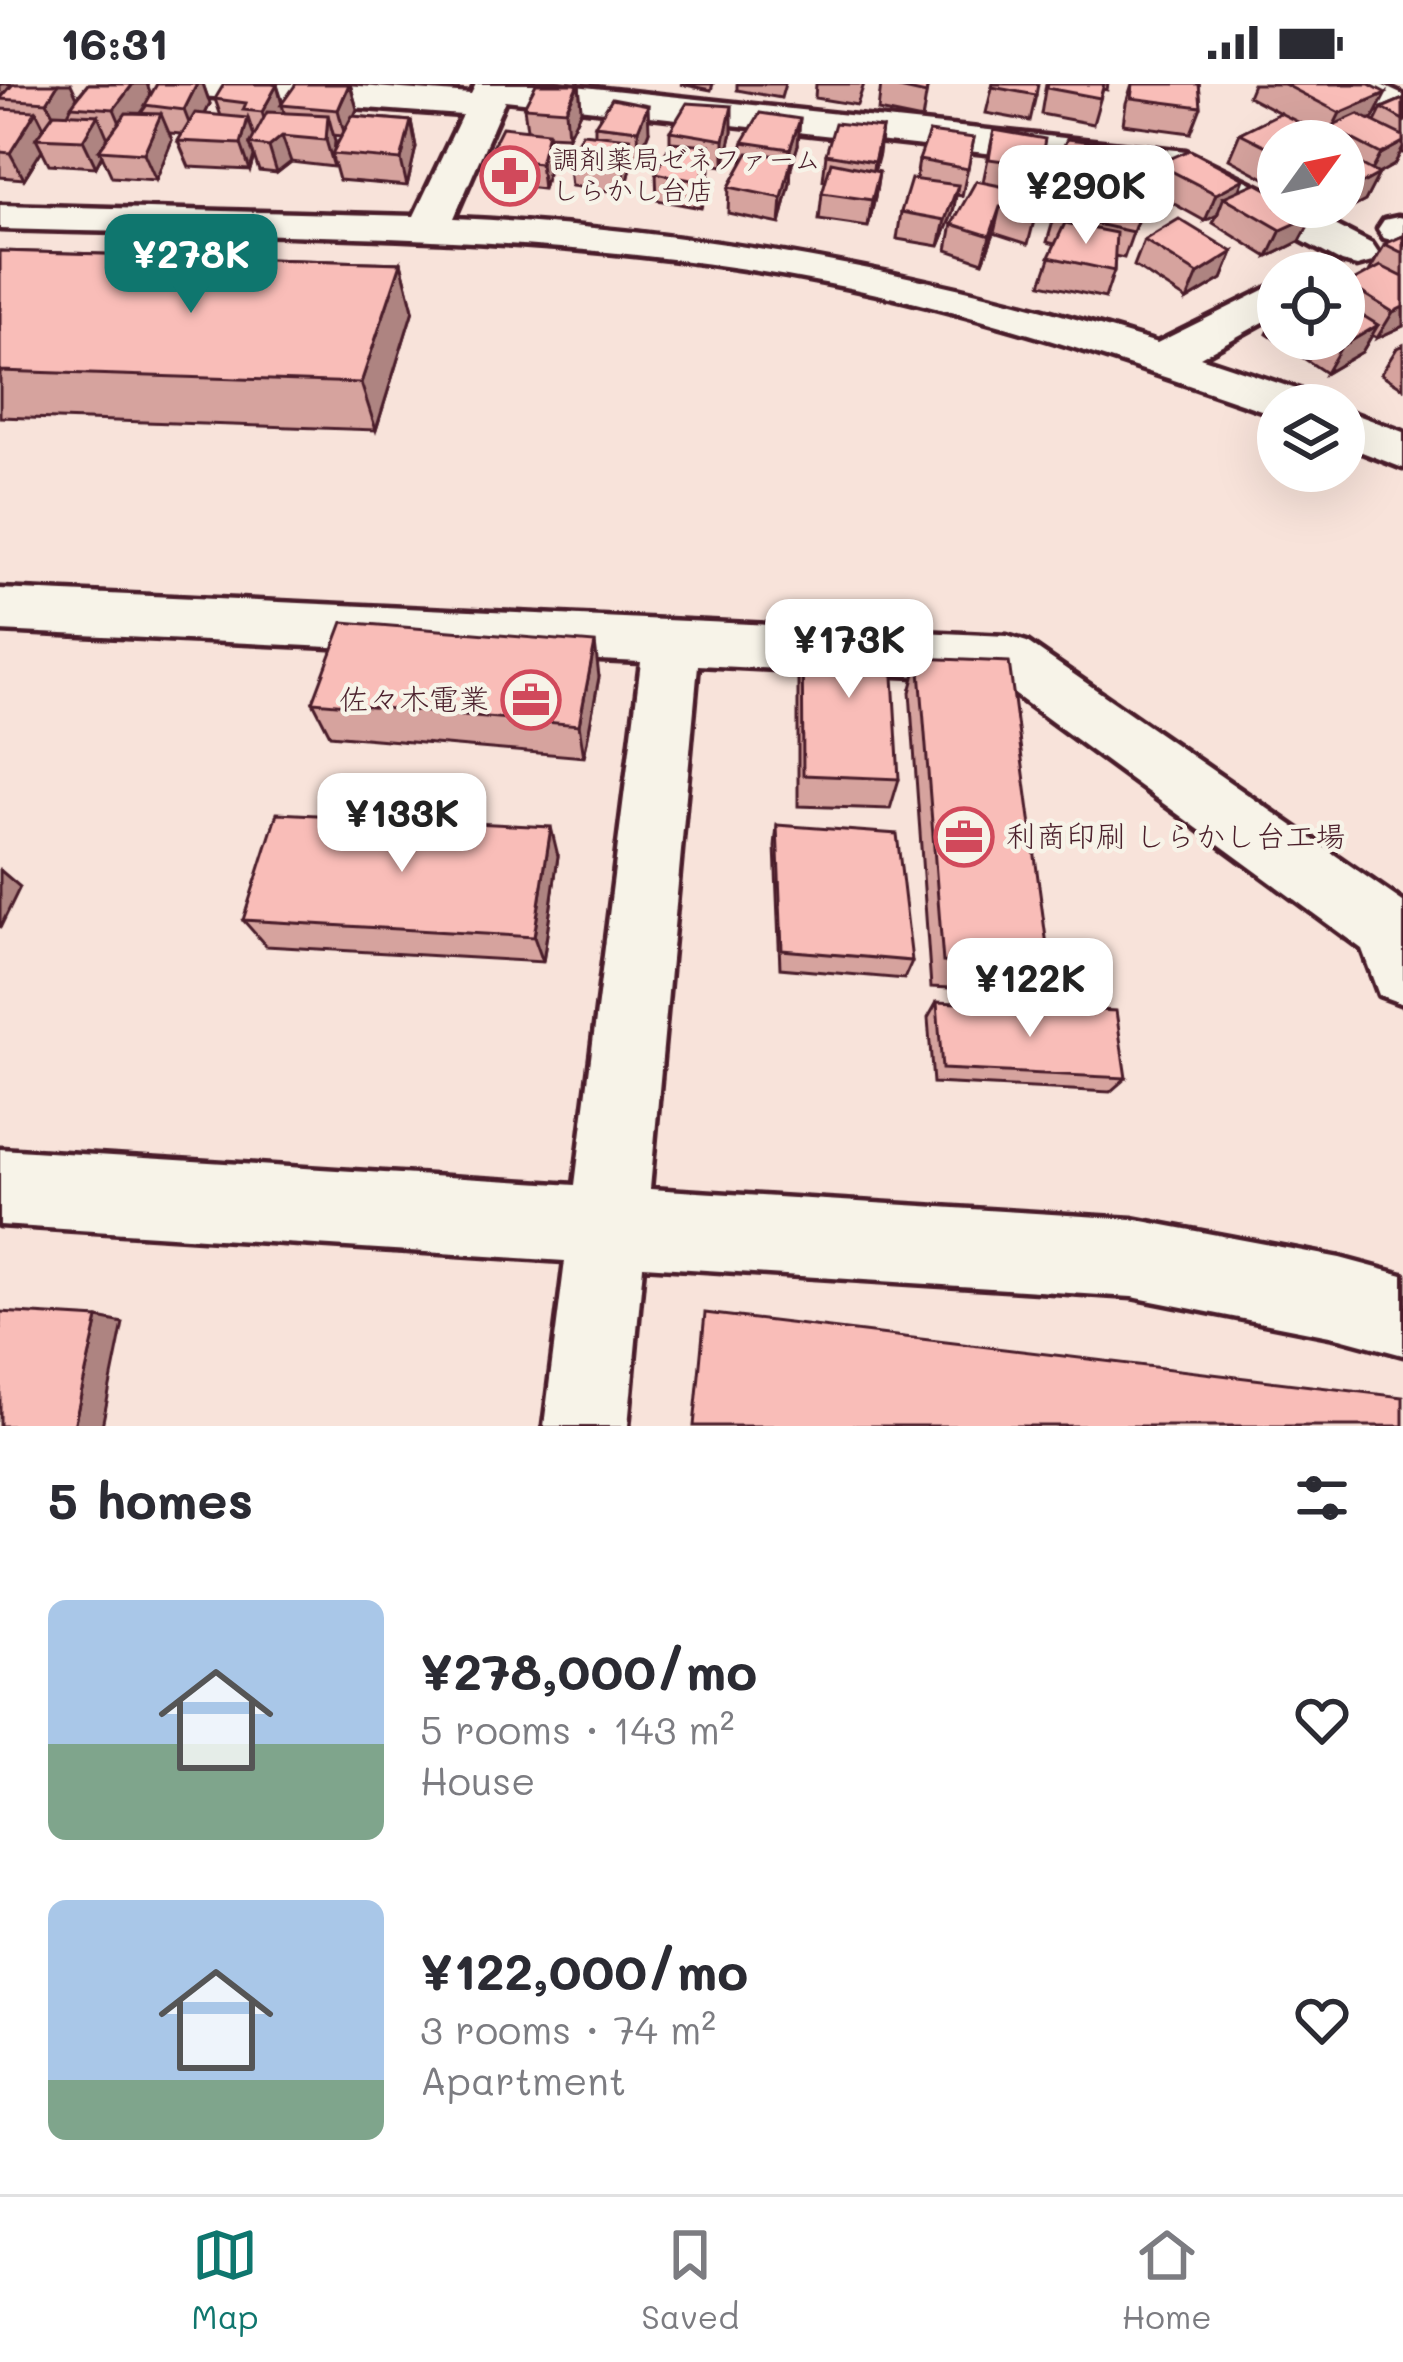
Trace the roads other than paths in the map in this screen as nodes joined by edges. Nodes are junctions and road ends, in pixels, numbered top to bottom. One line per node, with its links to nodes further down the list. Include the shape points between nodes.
1 (186, 84): 3 (street)
2 (1350, 84): 4 (street)
3 (490, 93): 7 (street); 8 (street, via 948,117 1186,163)
4 (1403, 108)
5 (0, 217): 7 (street)
6 (1401, 229): 9 (street)
7 (428, 231): 11 (street, via 586,238 755,258 916,290)
8 (1356, 252)
9 (1360, 252)
10 (1257, 307): 11 (street)
11 (1162, 359): 12 (street)
12 (1257, 392)
13 (1365, 435): 14 (street)
14 (1403, 451)
15 (0, 610): 16 (street)
16 (672, 641): 17 (street, via 1007,658 1389,930); 19 (street)
17 (1403, 973)
18 (0, 1186): 19 (street)
19 (605, 1227): 20 (street, via 1132,1258); 21 (street)
20 (1403, 1315)
21 (586, 1426)

